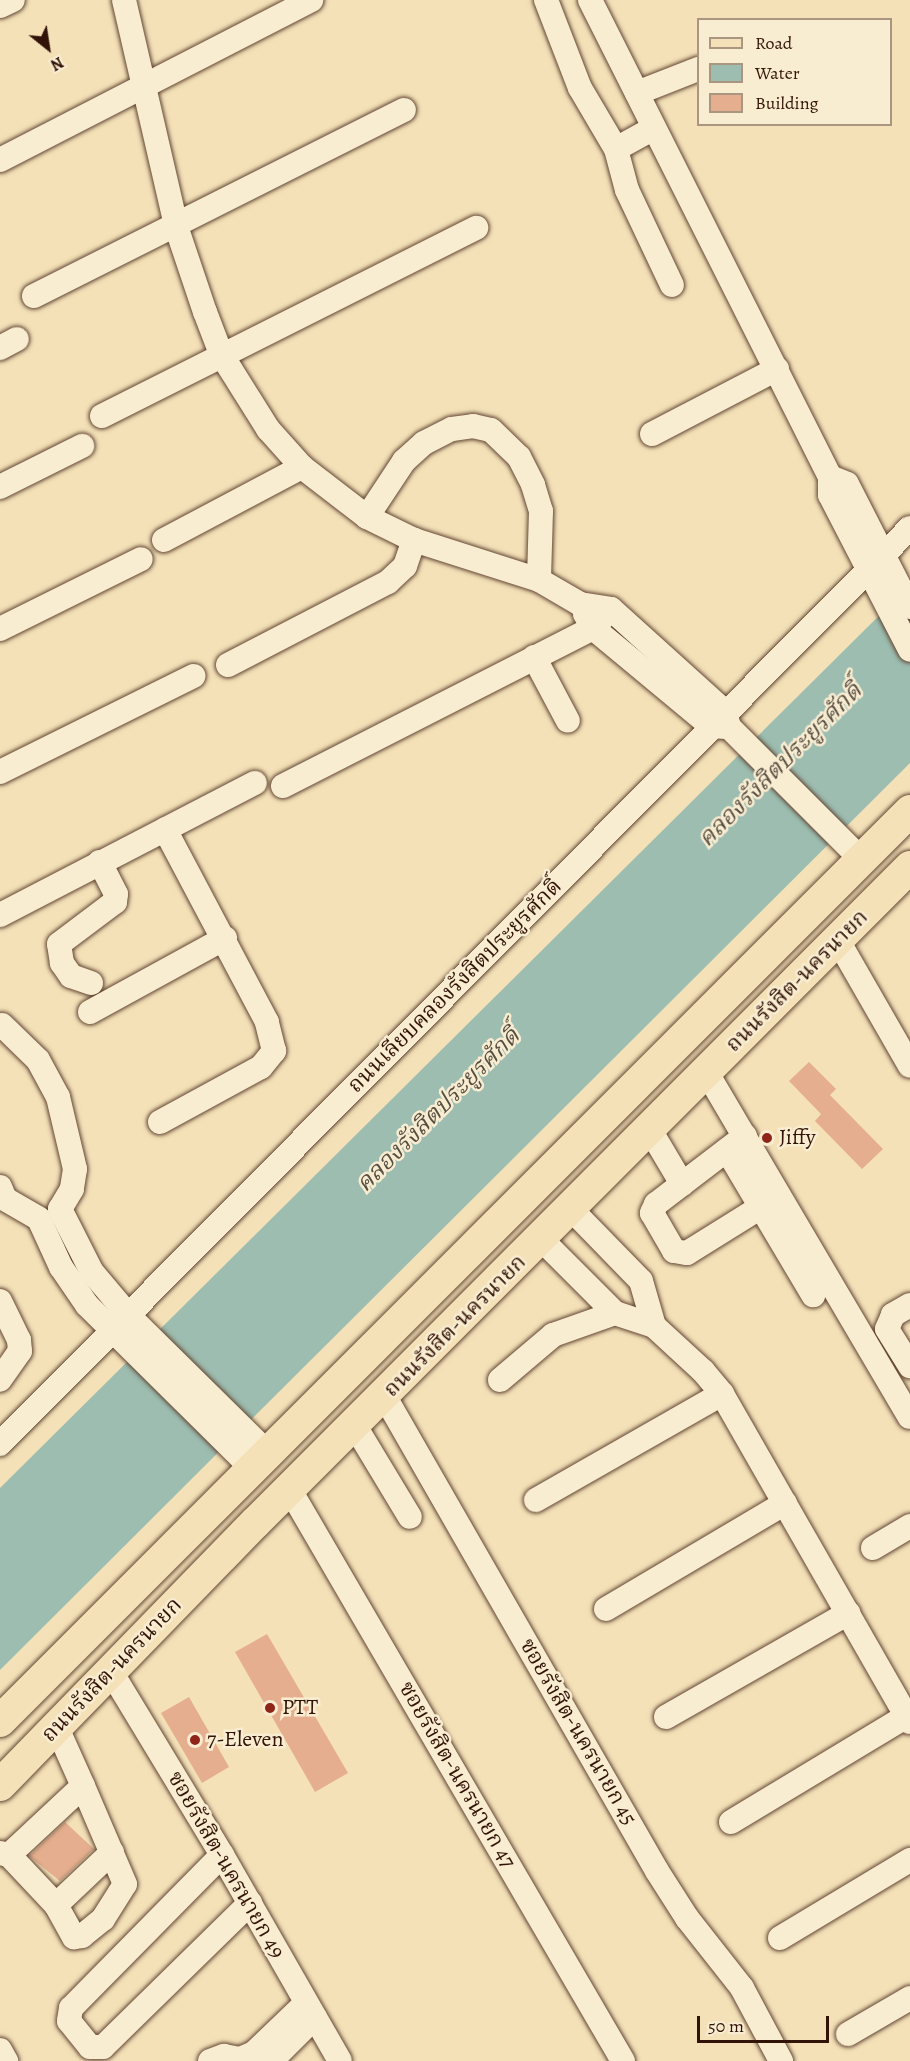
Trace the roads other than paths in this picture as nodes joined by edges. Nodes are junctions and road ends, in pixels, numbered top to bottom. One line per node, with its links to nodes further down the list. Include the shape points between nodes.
1 (13, 0): 6 (street)
2 (124, 0): 8 (street)
3 (311, 0): 8 (street)
4 (546, 0): 12 (street, via 580,88)
5 (590, 0): 9 (street)
6 (0, 6)
7 (697, 70): 9 (street)
8 (144, 87): 13 (street); 14 (street)
9 (637, 93): 11 (street)
10 (404, 110): 14 (street)
11 (654, 128): 12 (street); 19 (street)
12 (616, 149): 16 (street, via 627,190)
13 (0, 160)
14 (176, 226): 17 (street); 18 (street)
15 (476, 228): 18 (street)
16 (672, 285)
17 (34, 296)
18 (221, 354): 20 (street); 23 (street, via 268,429)
19 (777, 369): 21 (street); 30 (street, via 830,477 830,495)
20 (102, 416)
21 (652, 434)
22 (82, 446): 24 (street)
23 (302, 467): 25 (street); 27 (street)
24 (0, 487)
25 (367, 517): 28 (street); 31 (street, via 404,461 424,443 452,429 473,426 491,430 519,457 533,485 541,511)
26 (910, 528): 30 (street, ถนนเลียบคลองรังสิตประยูรศักดิ์)
27 (164, 540)
28 (414, 540): 31 (street); 39 (street, via 405,566 388,582)
29 (141, 559): 36 (street)
30 (876, 562): 32 (street); 42 (street, ถนนเลียบคลองรังสิตประยูรศักดิ์)
31 (539, 580): 33 (street)
32 (897, 596): 37 (street)
33 (580, 604): 34 (street); 35 (street)
34 (611, 609): 35 (street); 42 (street)
35 (593, 628): 38 (street); 42 (street)
36 (0, 629)
37 (910, 650)
38 (534, 657): 41 (street); 45 (street)
39 (228, 665)
40 (193, 676): 43 (street)
41 (568, 721)
42 (727, 727): 48 (street); 72 (street, ถนนเลียบคลองรังสิตประยูรศักดิ์)
43 (0, 772)
44 (255, 783): 47 (street)
45 (283, 786)
46 (910, 811): 48 (main road, ถนนรังสิต-นครนายก)
47 (165, 829): 49 (street); 52 (street)
48 (853, 851): 82 (main road, ถนนรังสิต-นครนายก)
49 (100, 862): 51 (street); 54 (street, via 116,894 115,902 59,944 62,963 71,976)
50 (910, 867): 53 (main road, ถนนรังสิต-นครนายก)
51 (0, 915)
52 (225, 939): 55 (street); 59 (street, via 271,1030 274,1051 261,1067)
53 (837, 939): 57 (street); 58 (main road, ถนนรังสิต-นครนายก)
54 (91, 983)
55 (90, 1012)
56 (1, 1023): 66 (street, via 38,1060 58,1097 75,1168 72,1189)
57 (910, 1066)
58 (707, 1072): 60 (main road, ถนนรังสิต-นครนายก); 61 (street)
59 (160, 1122)
60 (650, 1130): 62 (street); 65 (main road, ถนนรังสิต-นครนายก)
61 (736, 1143): 62 (street); 64 (street); 79 (street)
62 (682, 1184): 64 (street, via 656,1204 652,1213 674,1251 681,1254)
63 (0, 1187): 66 (street, via 5,1199)
64 (761, 1207): 68 (street)
65 (572, 1209): 67 (main road, ถนนรังสิต-นครนายก); 73 (street, via 641,1281)
66 (49, 1214): 72 (street, via 92,1272)
67 (541, 1239): 71 (street); 78 (main road, ถนนรังสิต-นครนายก)
68 (813, 1295)
69 (0, 1301): 75 (street, via 19,1340 20,1351)
70 (910, 1305): 74 (street, via 893,1316 887,1329)
71 (615, 1313): 73 (street); 76 (street, via 553,1335)
72 (122, 1323): 81 (street, ถนนเลียบคลองรังสิตประยูรศักดิ์); 82 (street)
73 (654, 1326): 77 (street)
74 (910, 1366)
75 (0, 1380)
76 (500, 1380)
77 (722, 1394): 84 (street); 85 (street)
78 (385, 1397): 80 (main road, ถนนรังสิต-นครนายก); 115 (street, ซอยรังสิต-นครนายก 45, via 657,1871 687,1918 742,1988)
79 (910, 1417)
80 (355, 1426): 83 (main road, ถนนรังสิต-นครนายก); 86 (street)
81 (0, 1444)
82 (253, 1454): 94 (main road, ถนนรังสิต-นครนายก)
83 (290, 1490): 91 (main road, ถนนรังสิต-นครนายก); 114 (street, ซอยรังสิต-นครนายก 47)
84 (536, 1500)
85 (785, 1503): 89 (street); 90 (street)
86 (410, 1517)
87 (910, 1526): 88 (street)
88 (873, 1548)
89 (606, 1609)
90 (848, 1613): 92 (street); 93 (street)
91 (110, 1670): 95 (main road, ถนนรังสิต-นครนายก); 101 (street, ซอยรังสิต-นครนายก 49)
92 (666, 1717)
93 (908, 1719): 98 (street)
94 (0, 1721)
95 (57, 1728): 96 (main road, ถนนรังสิต-นครนายก); 97 (street)
96 (0, 1785)
97 (83, 1786): 99 (street); 100 (street)
98 (731, 1822)
99 (112, 1852): 104 (street); 104 (street, via 125,1884 103,1919 82,1936 74,1937)
100 (4, 1854): 104 (street)
101 (222, 1855): 103 (street, ซอยรังสิต-นครนายก 49); 103 (street, via 71,2008 69,2021 90,2047 103,2047)
102 (910, 1860): 105 (street)
103 (250, 1903): 107 (street, ซอยรังสิต-นครนายก 49)
104 (56, 1905)
105 (780, 1938)
106 (910, 1998): 108 (street)
107 (310, 2010): 111 (street, via 254,2053 240,2059 224,2056); 112 (street); 113 (street, ซอยรังสิต-นครนายก 49)
108 (848, 2034)
109 (0, 2050): 110 (street)
110 (6, 2061)
111 (210, 2061)
112 (271, 2061)
113 (340, 2061)
114 (623, 2061)
115 (781, 2061)

